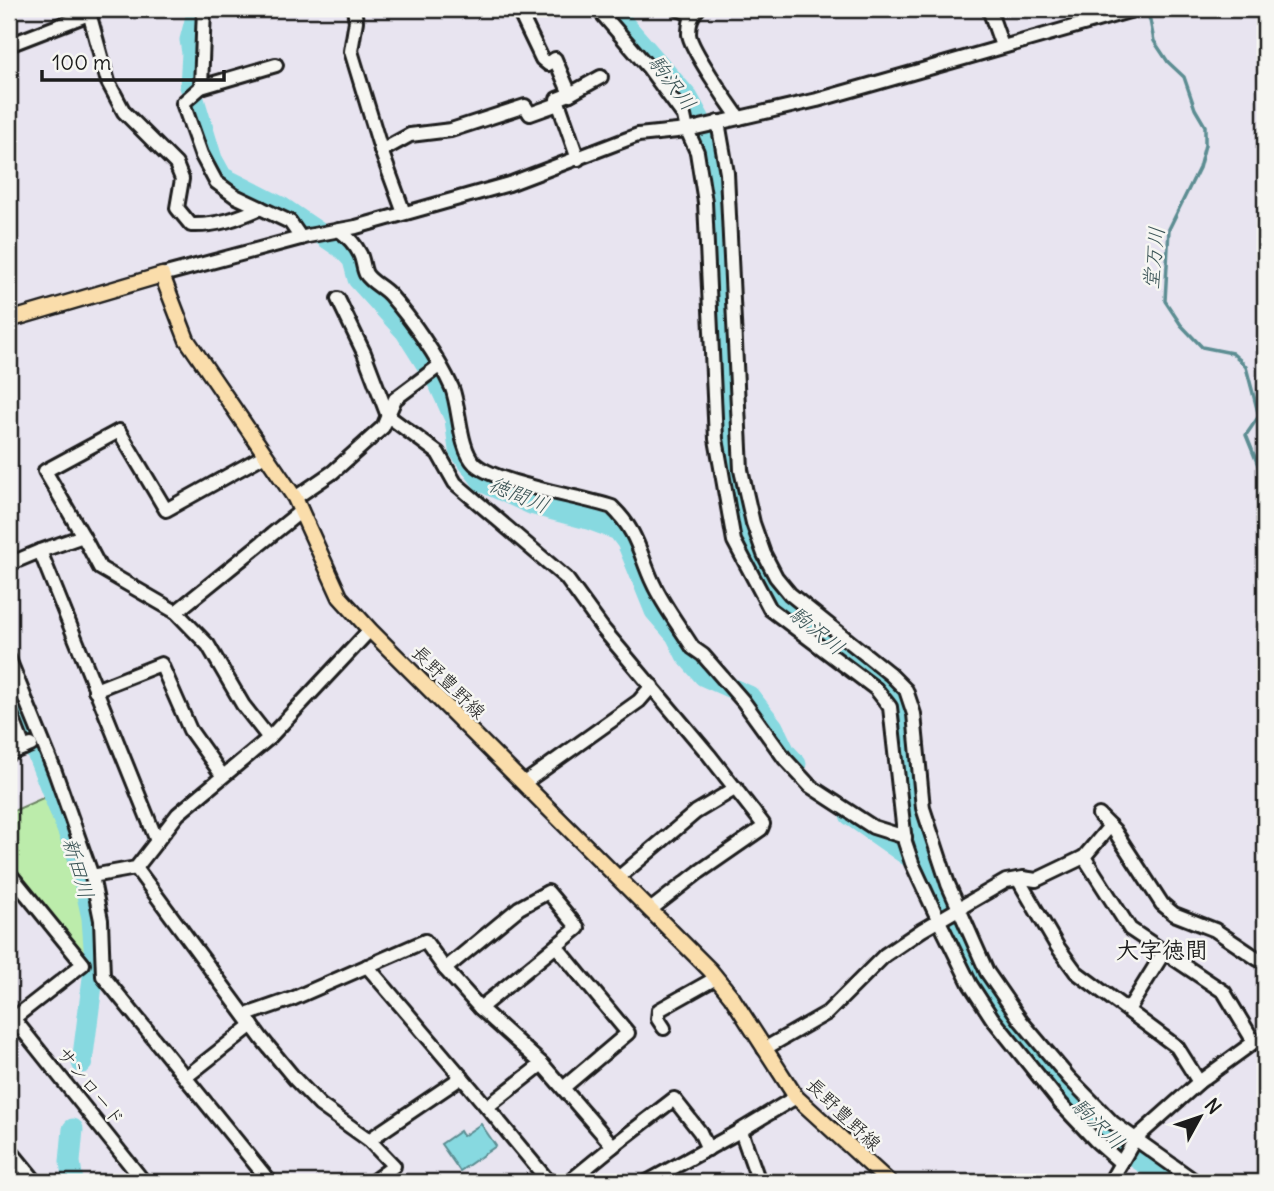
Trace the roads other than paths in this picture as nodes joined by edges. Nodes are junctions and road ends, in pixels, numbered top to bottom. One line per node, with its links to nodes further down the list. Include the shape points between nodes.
1 (204, 9): 14 (street)
2 (354, 9): 20 (street, via 351,51)
3 (518, 9): 15 (street, via 542,59 548,64 555,59)
4 (598, 9): 19 (street, via 648,66)
5 (679, 9): 9 (street)
6 (989, 9): 11 (street)
7 (1135, 9): 11 (street)
8 (89, 12): 10 (street); 22 (street, via 108,82 124,112 176,164 182,178 177,208 191,225 211,226)
9 (695, 12): 17 (street, via 689,36)
10 (9, 45)
11 (1002, 46): 17 (street)
12 (276, 65): 14 (street)
13 (601, 78): 15 (street)
14 (200, 88): 22 (street, via 183,103 201,155 216,182)
15 (570, 94): 16 (street, via 557,99)
16 (558, 104): 20 (street, via 530,114 525,106 451,130 410,135); 21 (street)
17 (739, 118): 18 (street)
18 (715, 122): 19 (street); 58 (street, via 727,173 741,470 753,523 764,554 790,594 906,690 914,714 923,808)
19 (689, 129): 21 (street, via 638,135); 50 (street, via 705,202 716,439 734,541 770,608 876,689 890,707)
20 (381, 151): 23 (street)
21 (578, 159): 23 (street)
22 (261, 208): 25 (street, via 290,222)
23 (404, 213): 24 (street)
24 (334, 231): 25 (street); 29 (street, via 349,238 366,274 388,293 420,334)
25 (304, 237): 26 (street)
26 (162, 275): 28 (main road); 31 (main road, 長野豊野線, via 187,340)
27 (338, 299): 30 (street, via 365,353)
28 (9, 320)
29 (434, 370): 30 (street, via 395,399); 50 (street, via 452,389 462,436 474,463 510,480 612,507 640,546 653,583 693,648 743,701 785,759 810,786 873,827)
30 (388, 416): 32 (street, via 383,427); 39 (street, via 439,453 455,483 566,578)
31 (265, 455): 32 (main road, 長野豊野線); 33 (street, via 166,510 119,431 46,471)
32 (298, 504): 36 (street); 37 (main road, 長野豊野線, via 340,597)
33 (83, 536): 34 (street); 36 (street, via 100,568)
34 (40, 551): 35 (street); 40 (street)
35 (9, 564)
36 (176, 612): 42 (street, via 208,645 243,705)
37 (370, 630): 42 (street); 46 (main road, 長野豊野線)
38 (9, 659): 43 (street)
39 (652, 686): 46 (street, via 639,701); 47 (street)
40 (95, 690): 45 (street, via 161,664 190,730); 51 (street)
41 (9, 709): 43 (street)
42 (269, 738): 45 (street)
43 (32, 744): 44 (street); 55 (street)
44 (9, 754)
45 (222, 775): 51 (street, via 178,814)
46 (524, 783): 56 (main road, 長野豊野線)
47 (736, 788): 56 (street, via 696,812); 59 (street, via 763,824 761,829)
48 (1099, 815): 49 (street)
49 (1110, 826): 52 (street); 63 (street, via 1162,904 1174,914 1215,930)
50 (905, 839): 60 (street)
51 (157, 841): 53 (street)
52 (1084, 857): 57 (street, via 1036,880); 62 (street, via 1130,929)
53 (136, 868): 55 (street); 70 (street)
54 (9, 873): 69 (street, via 83,964)
55 (92, 876): 74 (street, via 101,920 103,976)
56 (618, 878): 59 (main road, 長野豊野線)
57 (1018, 879): 58 (street, via 1006,881); 68 (street, via 1076,972)
58 (959, 909): 60 (street); 82 (street, via 987,972 1021,1021 1069,1078)
59 (650, 910): 66 (main road, 長野豊野線)
60 (940, 920): 72 (street, via 885,955 827,1013); 86 (street, via 992,1018 1061,1104)
61 (556, 946): 65 (street, via 578,928 548,892 519,908); 67 (street); 77 (street, via 628,1033)
62 (1164, 952): 68 (street); 76 (street, via 1224,992 1254,1042)
63 (1258, 959)
64 (367, 966): 65 (street, via 425,941); 70 (street); 75 (street)
65 (445, 969): 67 (street)
66 (716, 978): 71 (street, via 659,1010); 72 (main road, 長野豊野線)
67 (480, 1008): 73 (street)
68 (1128, 1010): 76 (street, via 1177,1047)
69 (10, 1018): 89 (street, サンロード)
70 (249, 1020): 74 (street); 81 (street, via 320,1105)
71 (664, 1028)
72 (764, 1049): 78 (main road, 長野豊野線)
73 (542, 1064): 77 (street); 79 (street)
74 (186, 1077): 90 (street)
75 (462, 1077): 79 (street); 81 (street)
76 (1199, 1082): 82 (street)
77 (563, 1088): 83 (street)
78 (796, 1097): 80 (street); 95 (main road, 長野豊野線)
79 (487, 1107): 92 (street)
80 (741, 1131): 85 (street); 87 (street)
81 (369, 1140): 91 (street, via 394,1166)
82 (1134, 1141): 86 (street); 97 (street)
83 (613, 1146): 85 (street, via 674,1099); 93 (street)
84 (9, 1149): 88 (street)
85 (708, 1149): 94 (street)
86 (1122, 1161): 96 (street)
87 (759, 1181)
88 (36, 1182)
89 (144, 1182)
90 (270, 1182)
91 (372, 1182)
92 (549, 1182)
93 (569, 1182)
94 (647, 1182)
95 (889, 1182)
96 (1111, 1182)
97 (1196, 1182)

